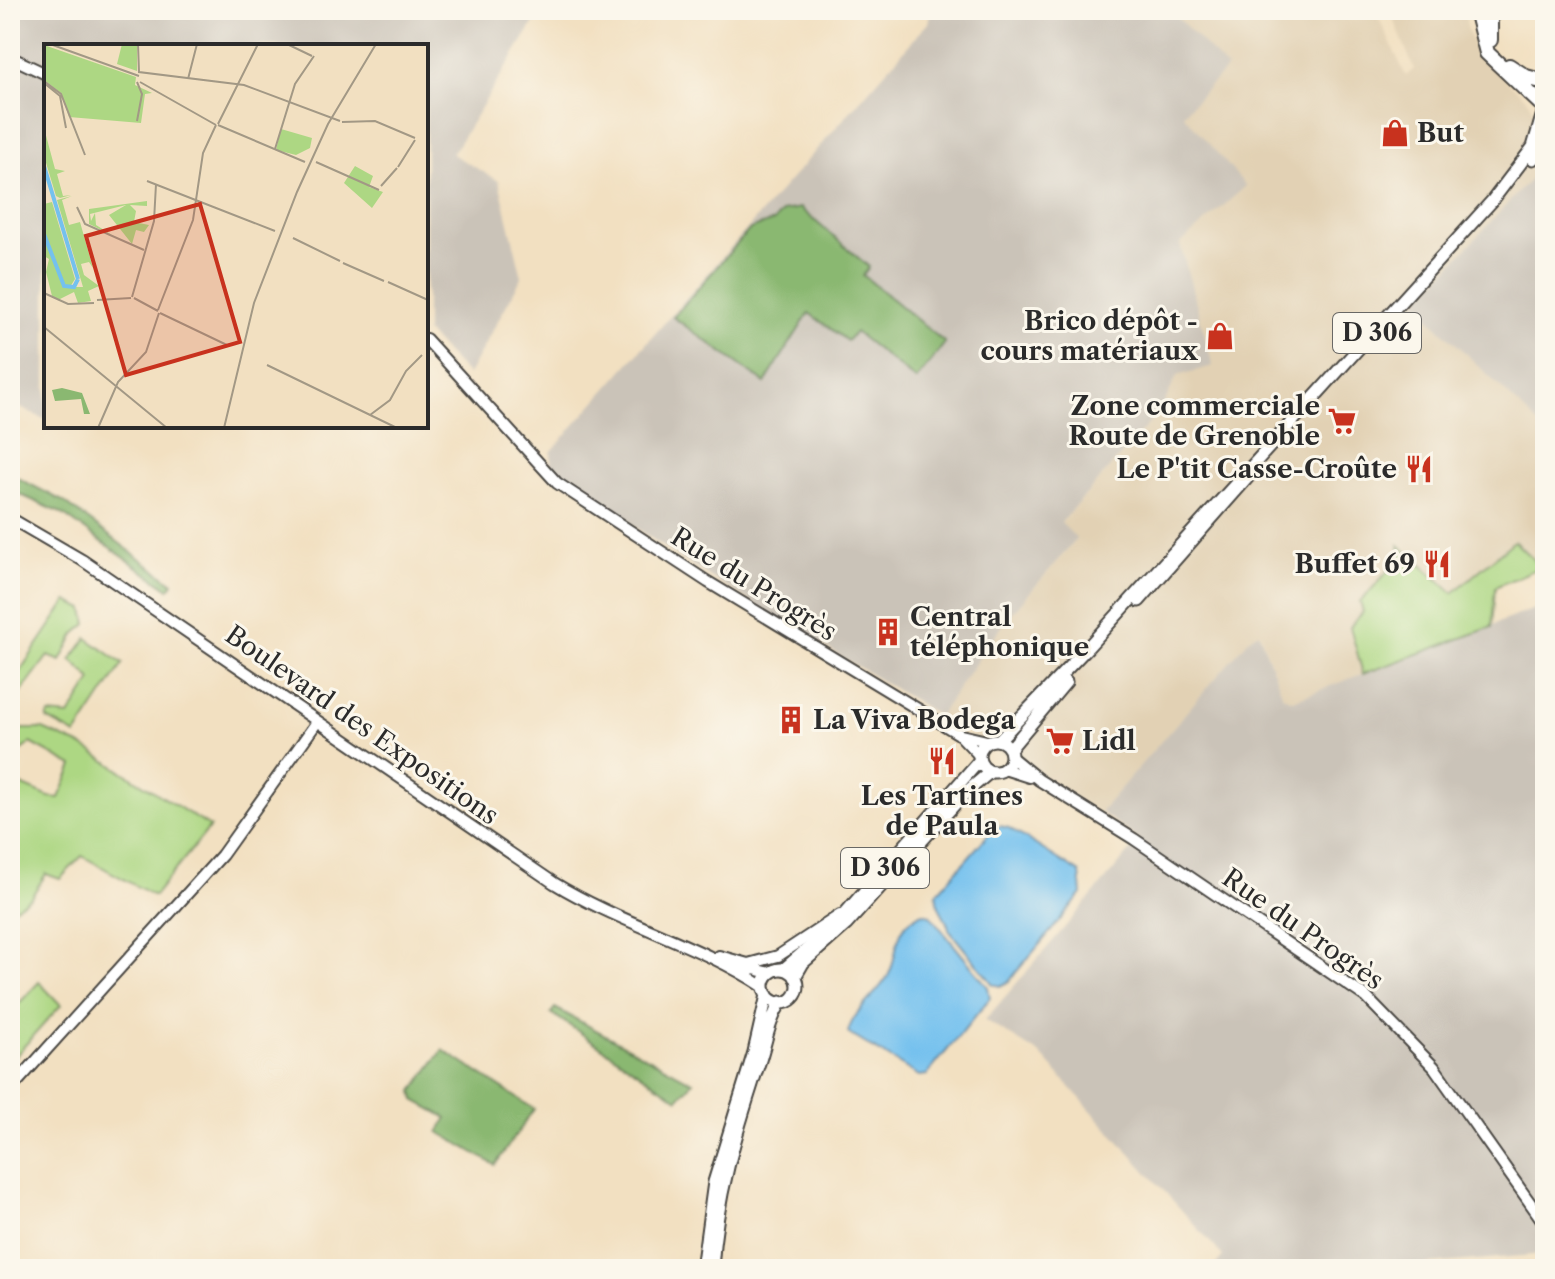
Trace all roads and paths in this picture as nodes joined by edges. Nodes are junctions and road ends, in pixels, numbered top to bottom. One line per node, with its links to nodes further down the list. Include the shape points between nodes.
1 (1476, 10): 6 (highway, via 1487,53)
2 (1490, 10): 5 (highway, via 1495,51 1519,73)
3 (10, 57): 4 (street)
4 (44, 73)
5 (1545, 82)
6 (1543, 105): 12 (main road, D 306, via 1533,147 1492,201 1088,647)
7 (1545, 141): 13 (main road, D 306, via 1525,171 1268,455)
8 (428, 341): 11 (street, Rue du Progrès, via 533,459 586,505)
9 (10, 518): 10 (street, Boulevard des Expositions, via 82,560)
10 (317, 722): 19 (street, Boulevard des Expositions, via 572,894); 25 (street, via 222,855)
11 (959, 734): 12 (street, Rue du Progrès); 14 (street, Rue du Progrès)
12 (993, 740): 13 (main road); 14 (main road)
13 (1011, 753): 15 (main road); 17 (street, Rue du Progrès)
14 (979, 758): 16 (main road); 18 (main road, D 306)
15 (1004, 769): 16 (main road); 17 (street, Rue du Progrès)
16 (990, 772): 22 (main road, D 306)
17 (1039, 780): 26 (street, Rue du Progrès, via 1332,971 1380,1011 1434,1067)
18 (846, 911): 19 (street, Boulevard des Expositions, via 760,963); 20 (main road, D 306)
19 (697, 951): 21 (street, Boulevard des Expositions); 23 (street, Boulevard des Expositions)
20 (784, 969): 21 (main road); 22 (main road)
21 (770, 973): 23 (main road)
22 (795, 977): 24 (main road, via 794,996)
23 (766, 991): 24 (main road); 27 (main road, via 754,1052 722,1151)
24 (781, 1002): 28 (main road, via 768,1027 733,1141)
25 (10, 1090)
26 (1545, 1224)
27 (702, 1269)
28 (712, 1269)

